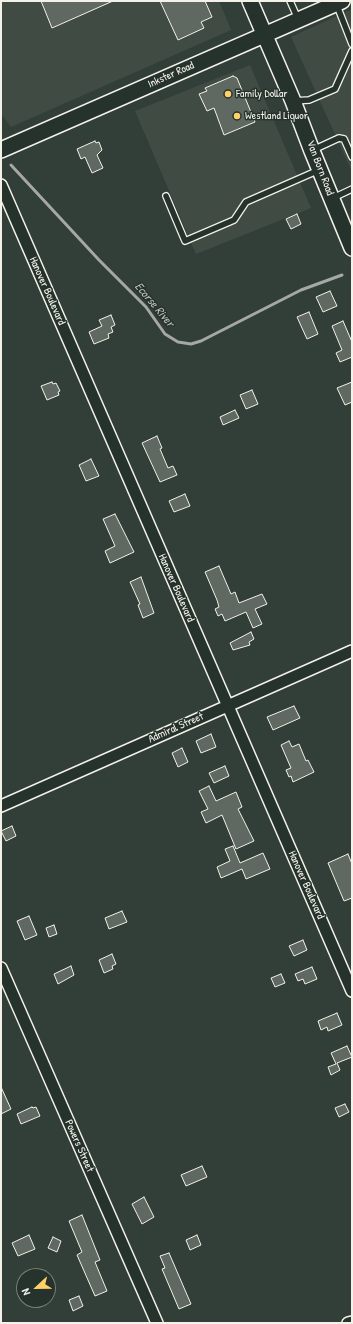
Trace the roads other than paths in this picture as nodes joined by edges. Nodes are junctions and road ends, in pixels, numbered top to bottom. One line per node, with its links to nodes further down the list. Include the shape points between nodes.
1 (250, 1): 5 (main road, Van Born Road)
2 (290, 1): 4 (lane)
3 (340, 2): 4 (main road, Inkster Road); 6 (lane)
4 (298, 19): 5 (main road, Inkster Road)
5 (264, 34): 8 (main road, Van Born Road); 9 (main road, Inkster Road)
6 (352, 44)
7 (352, 51): 8 (lane, via 335,89 309,100)
8 (293, 101): 10 (main road, Van Born Road)
9 (1, 150)
10 (312, 151): 11 (lane, via 338,138 344,139); 12 (main road, Van Born Road)
11 (352, 158)
12 (319, 170): 15 (lane, via 246,202 234,220 185,241); 16 (main road, Van Born Road)
13 (1, 185): 19 (street, Hanover Boulevard)
14 (352, 189): 16 (lane)
15 (166, 196)
16 (332, 199): 17 (main road, Van Born Road)
17 (352, 248)
18 (352, 651): 19 (street, Admiral Street)
19 (228, 706): 20 (street, Admiral Street); 22 (street, Hanover Boulevard)
20 (1, 806)
21 (1, 968): 24 (street, Powers Street)
22 (352, 991)
23 (352, 1322): 25 (street)
24 (157, 1323)
25 (348, 1323)

